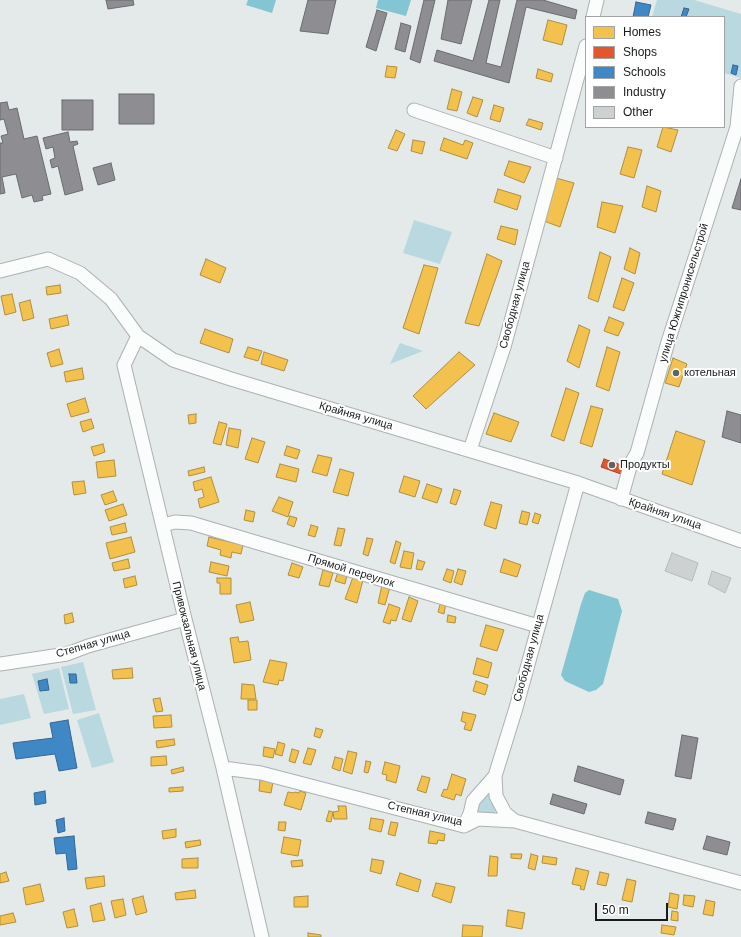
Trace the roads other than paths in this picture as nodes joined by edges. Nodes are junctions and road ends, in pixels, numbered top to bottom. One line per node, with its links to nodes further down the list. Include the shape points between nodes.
1 (597, 0): 2 (street)
2 (593, 16)
3 (585, 50): 6 (street, Свободная улица)
4 (741, 86): 11 (street, улица Южгипронисельстрой, via 737,127)
5 (414, 110): 6 (street)
6 (556, 158): 9 (street, Свободная улица, via 504,348)
7 (0, 270): 8 (street, Крайняя улица, via 48,259 80,273 112,299)
8 (138, 336): 9 (street, Крайняя улица, via 173,360); 12 (street, Привокзальная улица, via 124,365)
9 (470, 450): 10 (street, Крайняя улица)
10 (578, 483): 11 (street, Крайняя улица); 15 (street, Свободная улица)
11 (621, 499): 13 (street, Крайняя улица)
12 (163, 525): 14 (street, Привокзальная улица); 15 (street, Прямой переулок, via 175,522 191,523)
13 (741, 541)
14 (184, 619): 16 (street, Степная улица, via 68,654); 17 (street, Привокзальная улица)
15 (538, 626): 18 (street, Свободная улица)
16 (0, 664)
17 (223, 768): 20 (street, Степная улица, via 261,773); 22 (street, Привокзальная улица)
18 (494, 776): 19 (street, via 496,796 505,813); 20 (street, Свободная улица, via 473,801)
19 (515, 821): 20 (street, Степная улица, via 478,819); 21 (street, Степная улица)
20 (464, 826)
21 (741, 883)
22 (262, 937)

